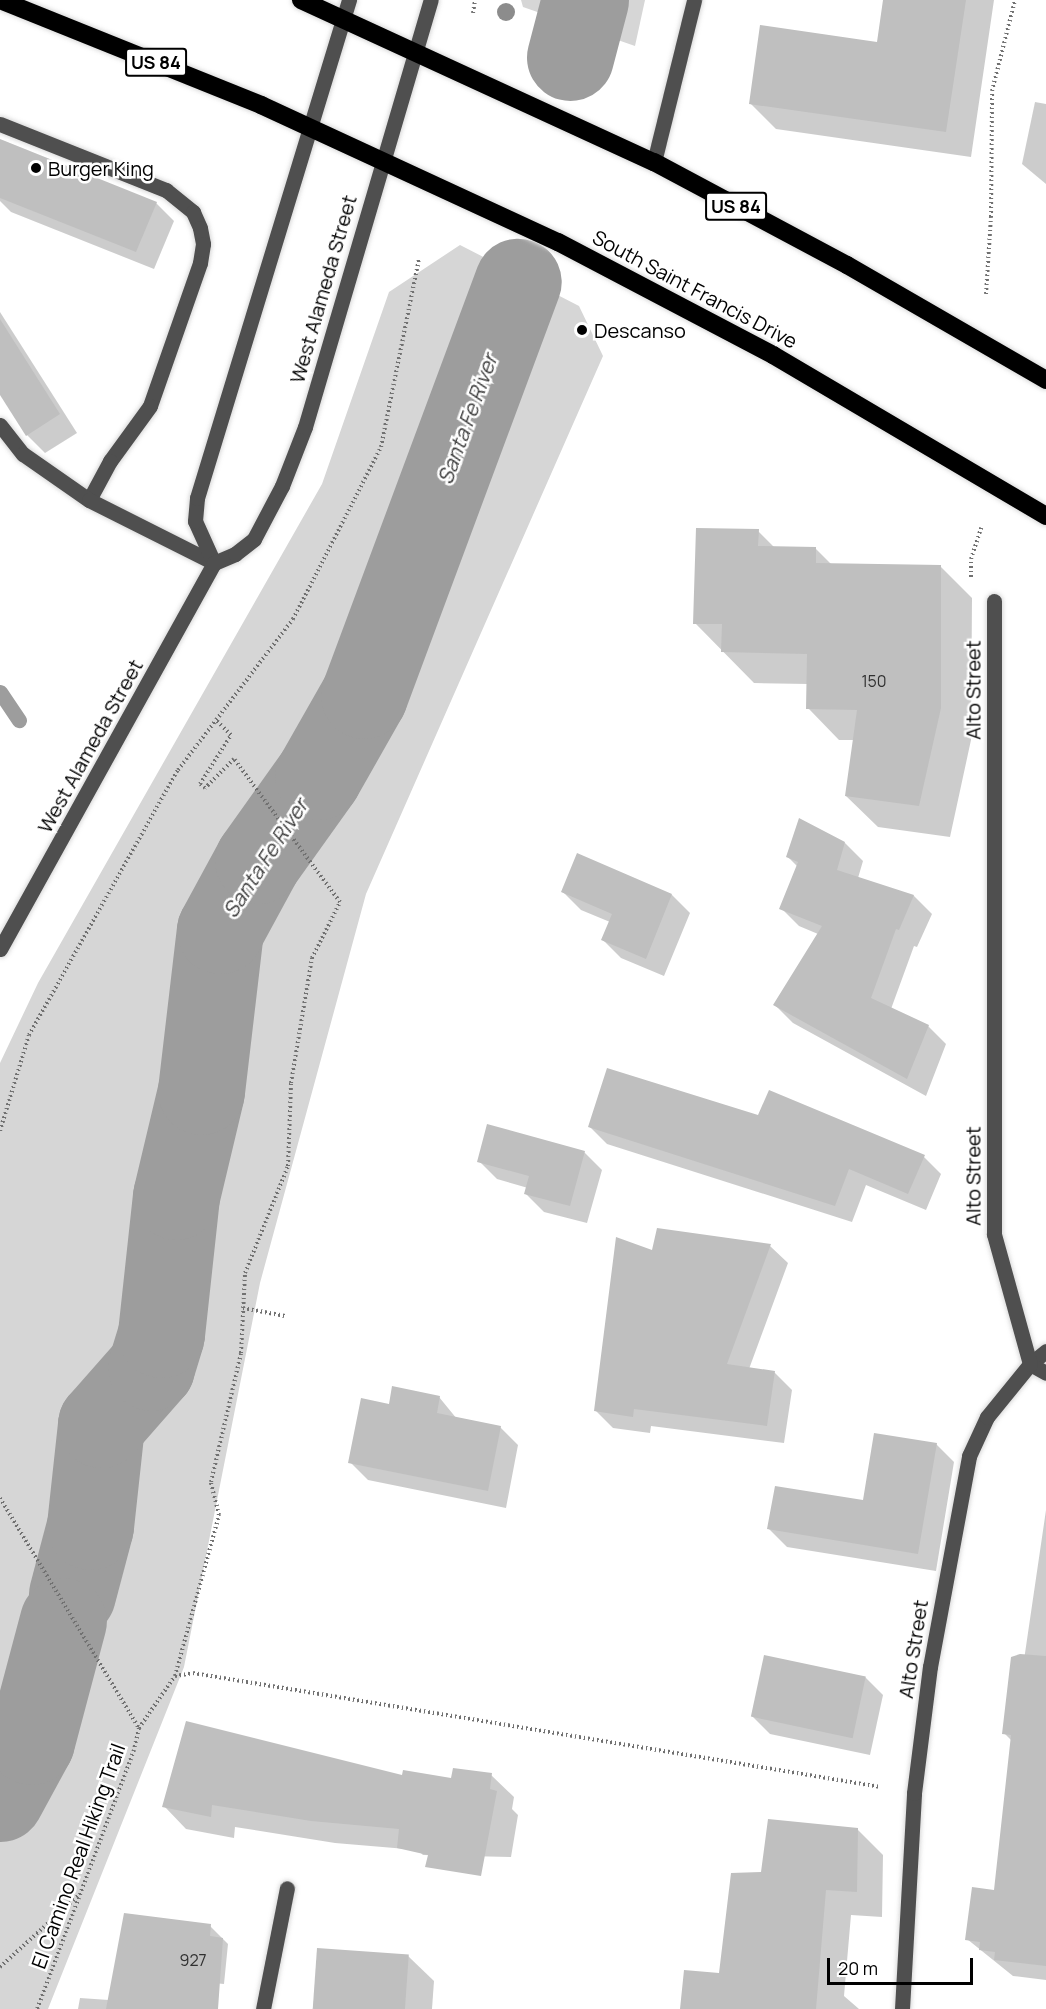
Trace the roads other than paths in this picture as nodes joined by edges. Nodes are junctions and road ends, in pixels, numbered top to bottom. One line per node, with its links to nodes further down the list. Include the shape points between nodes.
1 (0, 0): 9 (highway, US 84)
2 (302, 0): 6 (highway, US 84)
3 (349, 0): 6 (street)
4 (431, 0): 7 (street, West Alameda Street)
5 (694, 0): 11 (street)
6 (343, 18): 7 (highway, US 84); 9 (street)
7 (415, 52): 10 (street, West Alameda Street); 11 (highway, US 84)
8 (0, 124): 14 (street, via 166,190 193,212 200,228 200,263 150,406 110,461)
9 (310, 128): 10 (highway, South Saint Francis Drive / US 84); 16 (street, via 197,498 195,521)
10 (382, 159): 15 (highway, South Saint Francis Drive / US 84, via 558,242 772,355); 16 (street, West Alameda Street, via 305,427 282,486 254,539 235,554)
11 (654, 162): 12 (highway, US 84, via 847,265)
12 (1046, 380)
13 (0, 425): 14 (street, via 23,454)
14 (89, 500): 16 (street)
15 (1046, 516)
16 (214, 562): 18 (street, West Alameda Street)
17 (994, 601): 20 (street, Alto Street, via 994,1234)
18 (0, 949)
19 (1046, 1351): 20 (street)
20 (1030, 1364): 21 (street); 24 (street, Alto Street, via 987,1417 969,1456 930,1667 914,1793)
21 (1046, 1373)
22 (287, 1888): 23 (street)
23 (263, 2009)
24 (902, 2009)

